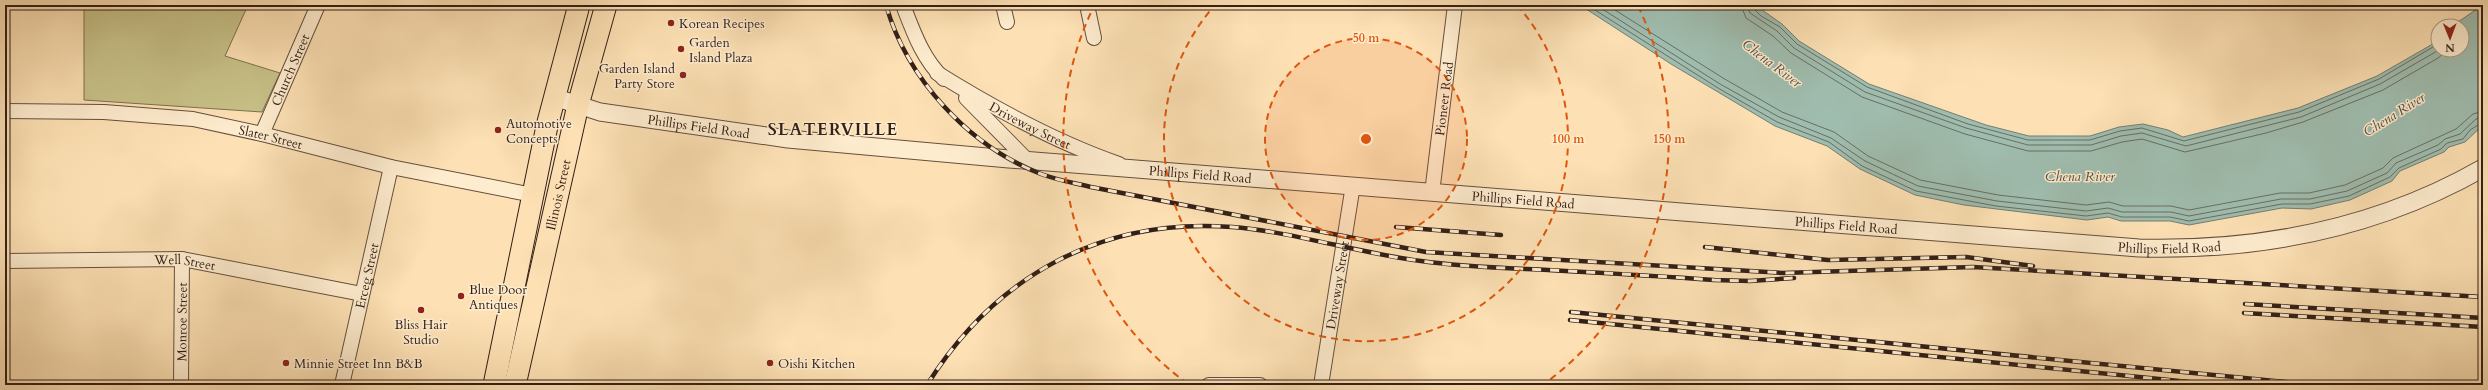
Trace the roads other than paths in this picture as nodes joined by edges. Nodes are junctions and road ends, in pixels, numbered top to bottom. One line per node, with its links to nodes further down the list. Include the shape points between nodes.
1 (318, 5): 14 (street, Church Street)
2 (579, 5): 11 (main road, Illinois Street)
3 (606, 5): 12 (main road, Illinois Street)
4 (903, 5): 10 (street, Driveway Street, via 915,38)
5 (1003, 5): 8 (street)
6 (1087, 5): 9 (street)
7 (1455, 5): 20 (street, Pioneer Road)
8 (1007, 22)
9 (1094, 38)
10 (937, 73): 15 (street, Driveway Street, via 986,117); 17 (street, Driveway Street, via 989,105 1085,152)
11 (554, 97): 12 (street, Phillips Field Road); 21 (main road, Illinois Street)
12 (578, 105): 15 (street, Phillips Field Road, via 600,112 788,139); 28 (main road, Illinois Street)
13 (5, 111): 14 (street, Slater Street, via 104,112 186,119)
14 (262, 134): 16 (street, Slater Street)
15 (1027, 160): 17 (street, Phillips Field Road)
16 (392, 167): 21 (street, Slater Street); 24 (street, Erceg Street)
17 (1129, 167): 19 (street, Phillips Field Road)
18 (2483, 168): 20 (street, Phillips Field Road, via 2430,195 2346,225 2282,239 2198,249 2140,248)
19 (1353, 185): 20 (street, Phillips Field Road); 31 (street, Driveway Street)
20 (1432, 193)
21 (533, 196): 27 (main road, Illinois Street)
22 (182, 258): 23 (street, Well Street); 24 (street, Well Street); 25 (street, Monroe Street)
23 (5, 261)
24 (362, 294): 26 (street, Erceg Street)
25 (181, 385)
26 (342, 385)
27 (494, 385)
28 (515, 385)
29 (1209, 385): 30 (street)
30 (1260, 385)
31 (1321, 385)

